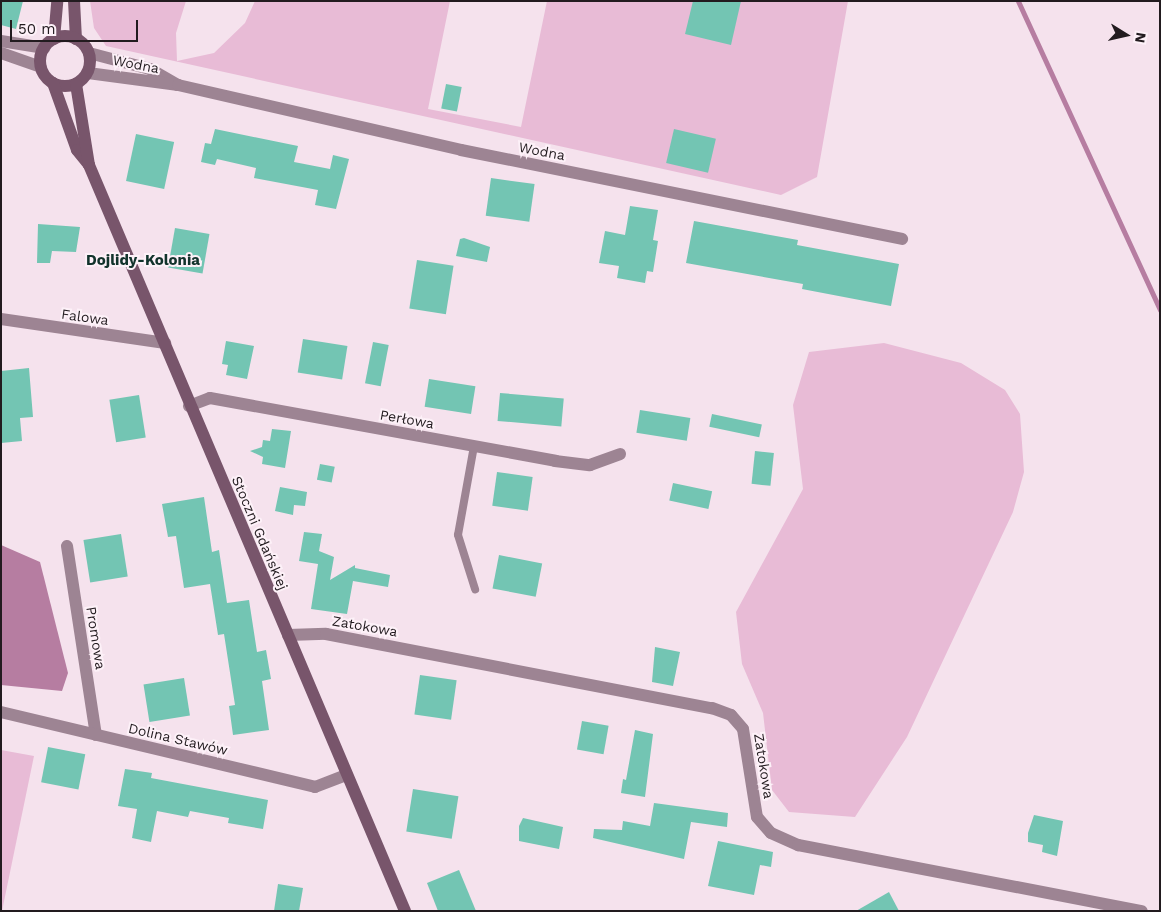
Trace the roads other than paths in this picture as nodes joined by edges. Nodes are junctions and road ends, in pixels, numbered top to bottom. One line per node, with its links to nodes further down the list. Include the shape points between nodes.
1 (57, 1): 5 (street)
2 (74, 1): 3 (street)
3 (76, 39): 5 (street); 7 (street)
4 (1, 41): 5 (street)
5 (49, 44): 8 (street)
6 (1, 53): 8 (street)
7 (89, 54): 9 (street); 12 (street, Wodna, via 150,69)
8 (41, 67): 10 (street)
9 (88, 73): 11 (street); 12 (street, Wodna)
10 (53, 83): 11 (street); 13 (street, Stoczni Gdańskiej, via 77,150)
11 (76, 84): 13 (street, Stoczni Gdańskiej)
12 (178, 85): 14 (street, Wodna, via 461,150)
13 (90, 166): 16 (street, Stoczni Gdańskiej)
14 (902, 239)
15 (1, 319): 16 (street, Falowa)
16 (165, 344): 17 (street, Stoczni Gdańskiej)
17 (189, 406): 18 (street, Perłowa, via 210,398); 22 (street, Stoczni Gdańskiej)
18 (474, 446): 19 (street, Perłowa, via 590,465); 21 (lane, via 458,535)
19 (620, 454)
20 (67, 546): 24 (street, Promowa)
21 (474, 589)
22 (288, 635): 25 (street, Stoczni Gdańskiej); 27 (street, Zatokowa, via 326,634 712,708 731,715 743,729 757,817 771,833 798,845)
23 (1, 712): 24 (street, Dolina Stawów)
24 (96, 735): 25 (street, Dolina Stawów, via 315,787)
25 (346, 775): 26 (street, Stoczni Gdańskiej)
26 (405, 911)
27 (1142, 911)

